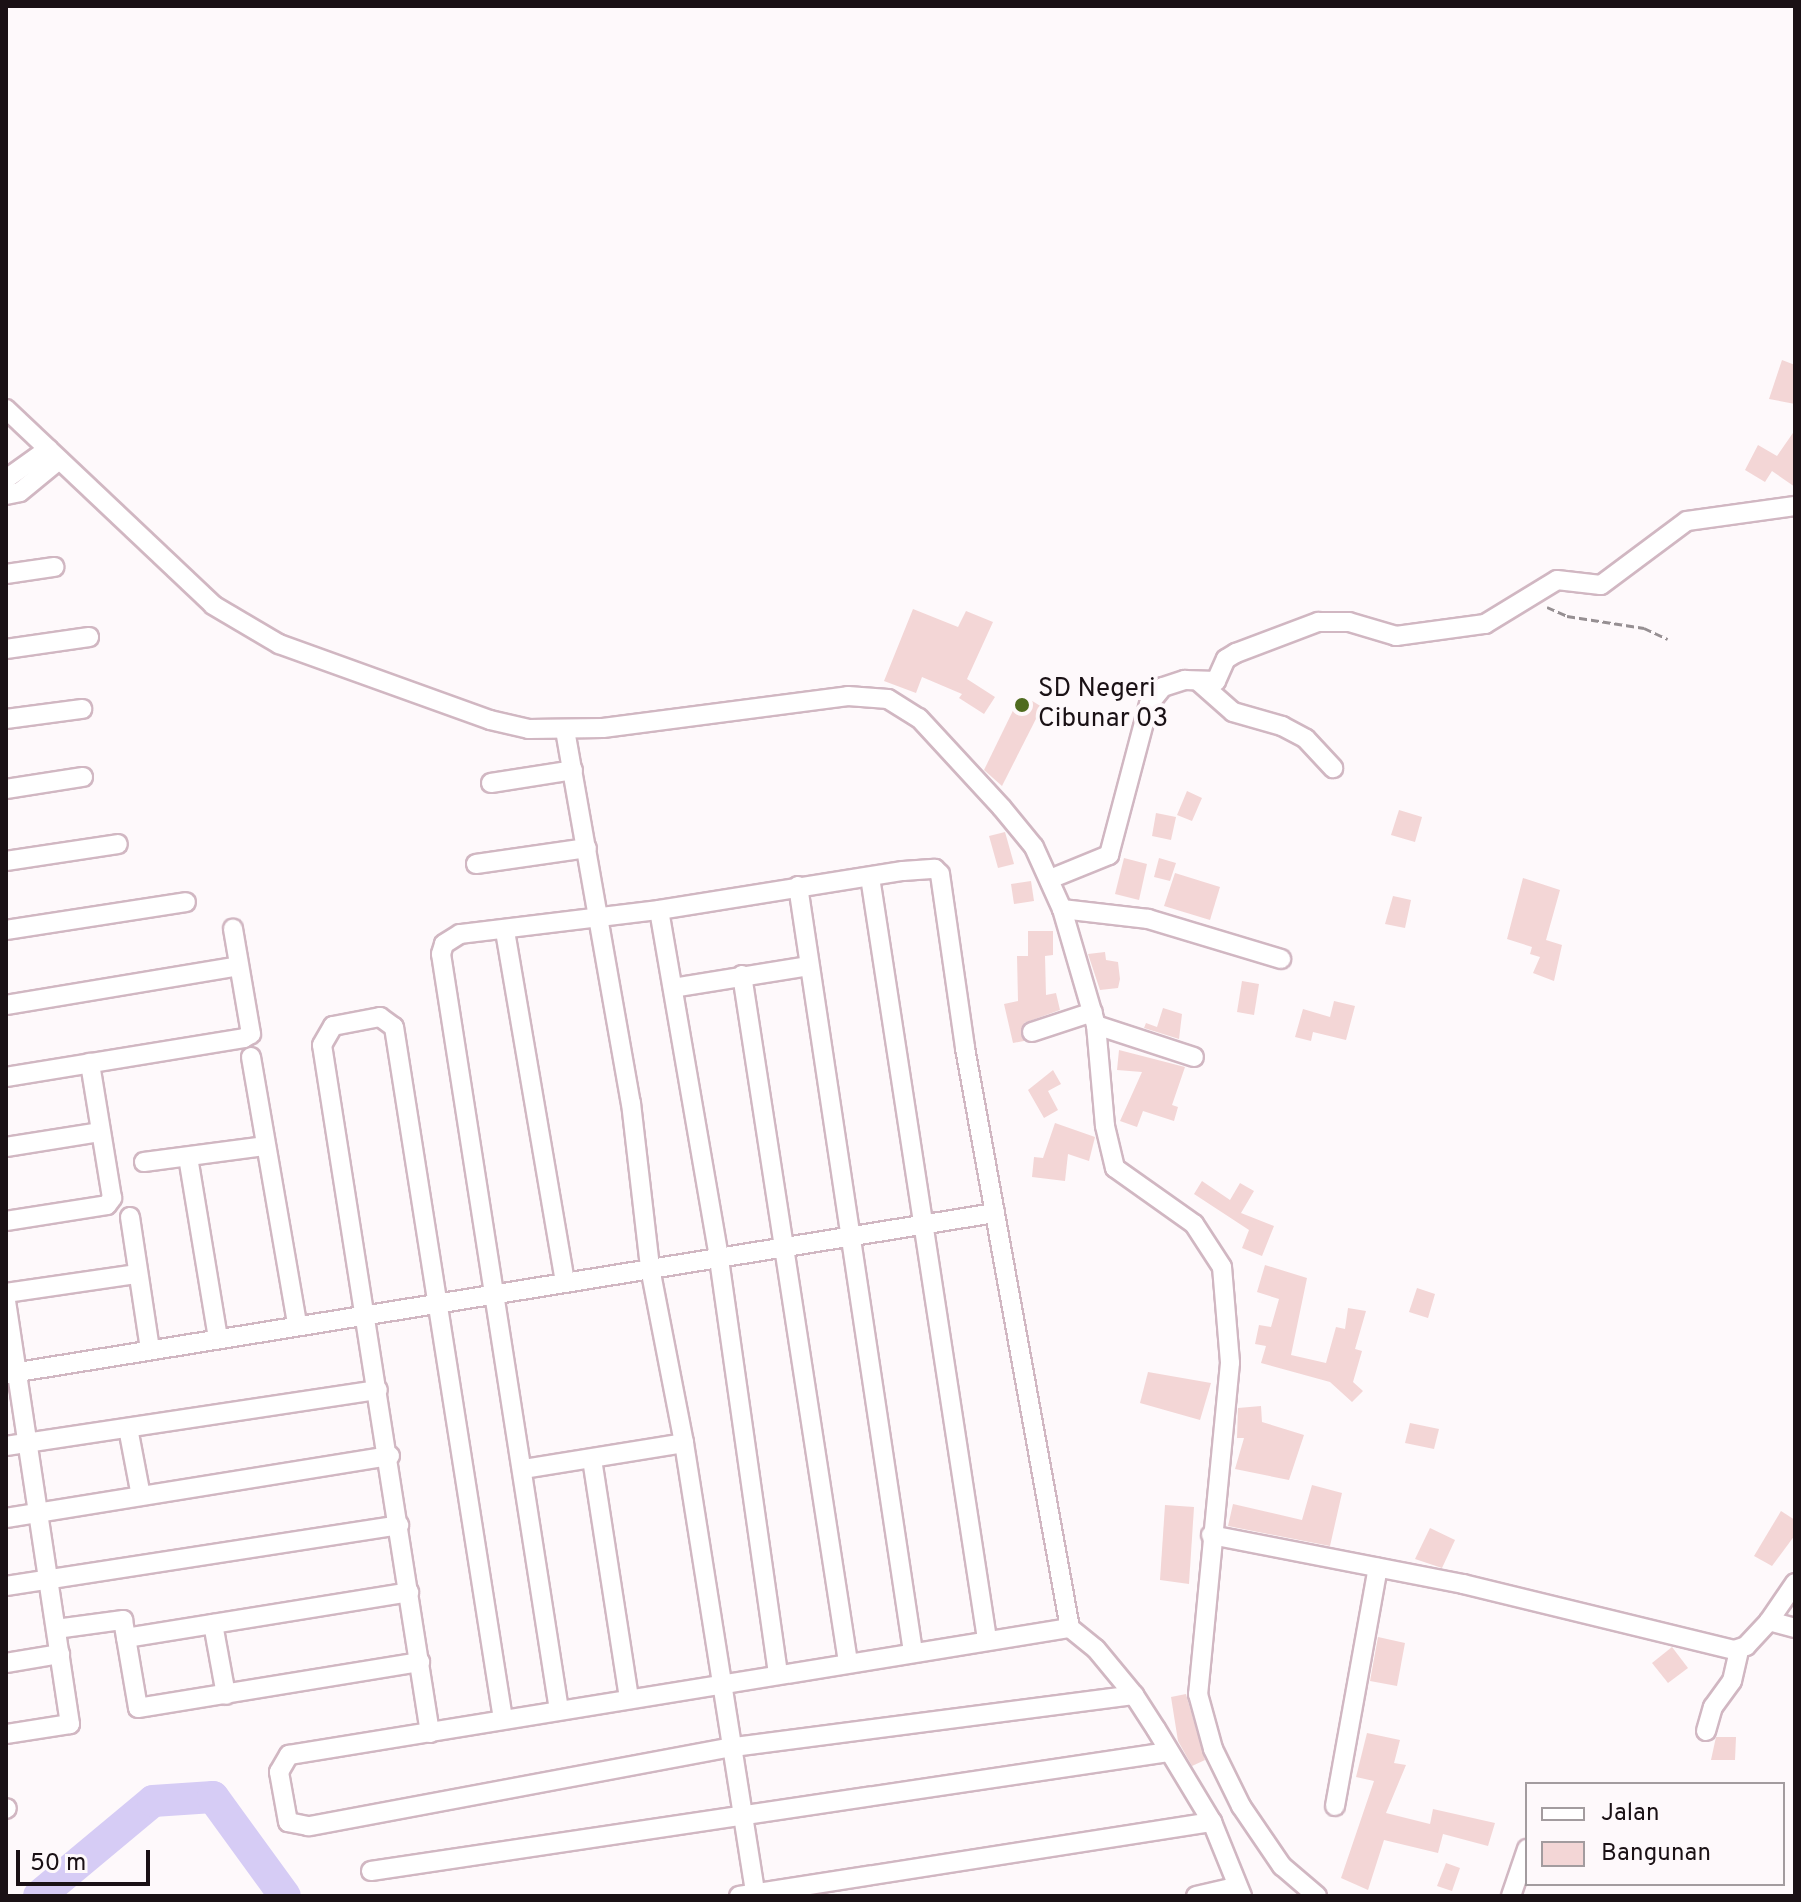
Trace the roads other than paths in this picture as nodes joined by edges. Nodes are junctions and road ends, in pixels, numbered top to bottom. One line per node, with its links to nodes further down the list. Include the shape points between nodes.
1 (6, 409): 2 (street)
2 (53, 454): 3 (street); 4 (street, via 20,492); 13 (street, via 213,605 256,634 490,720)
3 (6, 479)
4 (6, 495)
5 (1795, 506): 10 (street, via 1687,521 1601,585 1557,580 1485,624 1396,636 1349,622 1318,622 1236,653 1226,659 1216,681)
6 (54, 567): 7 (street)
7 (6, 574)
8 (89, 637): 9 (street)
9 (6, 649)
10 (1199, 682): 14 (street, via 1233,712 1306,739); 24 (street, via 1175,682 1153,695 1109,855)
11 (82, 709): 12 (street)
12 (6, 719)
13 (565, 730): 15 (street); 24 (street, via 848,696 888,699 919,718 1002,808 1034,847)
14 (1333, 768)
15 (573, 770): 17 (street); 20 (street)
16 (83, 777): 18 (street)
17 (491, 783)
18 (6, 789)
19 (118, 844): 21 (street)
20 (587, 848): 22 (street); 29 (street)
21 (6, 861)
22 (476, 864)
23 (870, 877): 25 (street); 50 (street, via 923,868 940,874); 53 (street)
24 (1050, 879): 27 (street)
25 (798, 886): 28 (street); 35 (street)
26 (186, 902): 31 (street)
27 (1062, 909): 33 (street, via 1148,919); 39 (street)
28 (659, 910): 29 (street); 37 (street)
29 (597, 917): 32 (street); 57 (street, via 631,1103)
30 (233, 929): 34 (street)
31 (6, 930)
32 (505, 931): 59 (street); 60 (street, via 460,934 444,944 441,954)
33 (1281, 959)
34 (239, 966): 38 (street); 43 (street, via 251,1034)
35 (809, 966): 36 (street); 54 (street)
36 (742, 975): 37 (street); 55 (street)
37 (673, 988): 56 (street)
38 (6, 1005)
39 (1095, 1019): 40 (street); 42 (street); 81 (street, via 1105,1126 1115,1168 1194,1224 1222,1267 1230,1363)
40 (1032, 1032)
41 (251, 1057): 46 (street)
42 (1194, 1057)
43 (90, 1063): 44 (street); 45 (street)
44 (6, 1077)
45 (101, 1132): 47 (street); 52 (street, via 112,1198 107,1205)
46 (266, 1146): 48 (street); 65 (street)
47 (6, 1147)
48 (188, 1157): 49 (street); 66 (street)
49 (144, 1162)
50 (995, 1213): 53 (street); 89 (street)
51 (130, 1217): 58 (street)
52 (6, 1221)
53 (921, 1225): 54 (street); 93 (street)
54 (853, 1236): 55 (street); 95 (street)
55 (783, 1250): 56 (street); 98 (street)
56 (719, 1259): 57 (street); 100 (street)
57 (650, 1268): 59 (street); 72 (street)
58 (136, 1274): 61 (street); 67 (street)
59 (565, 1281): 60 (street)
60 (494, 1292): 63 (street); 76 (street)
61 (6, 1293)
62 (6, 1301): 68 (street)
63 (436, 1302): 64 (street); 64 (street, via 394,1027 380,1017 333,1026 322,1045); 106 (street)
64 (367, 1313): 65 (street); 69 (street)
65 (297, 1324): 66 (street)
66 (218, 1338): 67 (street)
67 (150, 1350): 68 (street)
68 (11, 1373): 71 (street)
69 (378, 1390): 70 (street); 74 (street)
70 (128, 1428): 71 (street); 77 (street)
71 (28, 1443): 73 (street); 78 (street)
72 (684, 1443): 75 (street); 101 (street)
73 (6, 1446)
74 (390, 1456): 77 (street); 80 (street)
75 (592, 1459): 76 (street); 104 (street)
76 (524, 1469): 105 (street)
77 (141, 1496): 78 (street)
78 (38, 1513): 79 (street); 83 (street)
79 (6, 1518)
80 (399, 1525): 83 (street); 86 (street)
81 (1211, 1535): 82 (street); 120 (street, via 1198,1669 1203,1722 1241,1806 1282,1866)
82 (1378, 1568): 94 (street); 112 (street)
83 (48, 1579): 85 (street); 91 (street)
84 (1795, 1583): 87 (street)
85 (6, 1586)
86 (409, 1592): 88 (street); 97 (street)
87 (1769, 1621): 90 (street); 94 (street)
88 (213, 1624): 92 (street); 102 (street)
89 (1070, 1628): 93 (street); 103 (street)
90 (1795, 1628)
91 (56, 1629): 92 (street, via 123,1620); 96 (street)
92 (126, 1638): 102 (street, via 138,1708)
93 (987, 1639): 95 (street)
94 (1739, 1650): 107 (street, via 1728,1691 1713,1707)
95 (913, 1652): 98 (street)
96 (60, 1654): 99 (street); 109 (street, via 70,1724)
97 (420, 1662): 102 (street); 108 (street)
98 (848, 1662): 100 (street)
99 (6, 1663)
100 (778, 1672): 101 (street)
101 (721, 1681): 104 (street); 110 (street)
102 (226, 1695)
103 (1134, 1695): 110 (street); 111 (street)
104 (629, 1697): 105 (street)
105 (559, 1710): 106 (street)
106 (503, 1719): 108 (street)
107 (1706, 1731)
108 (430, 1733): 110 (street, via 284,1757 279,1772 288,1822 308,1826)
109 (6, 1734)
110 (732, 1747): 113 (street)
111 (1168, 1752): 113 (street); 114 (street)
112 (1335, 1806)
113 (742, 1817): 116 (street); 118 (street)
114 (1212, 1822): 117 (street); 118 (street)
115 (1525, 1855): 121 (street)
116 (371, 1871)
117 (1239, 1892): 119 (street)
118 (750, 1895)
119 (1196, 1896)
120 (1317, 1896)
121 (1511, 1896)

